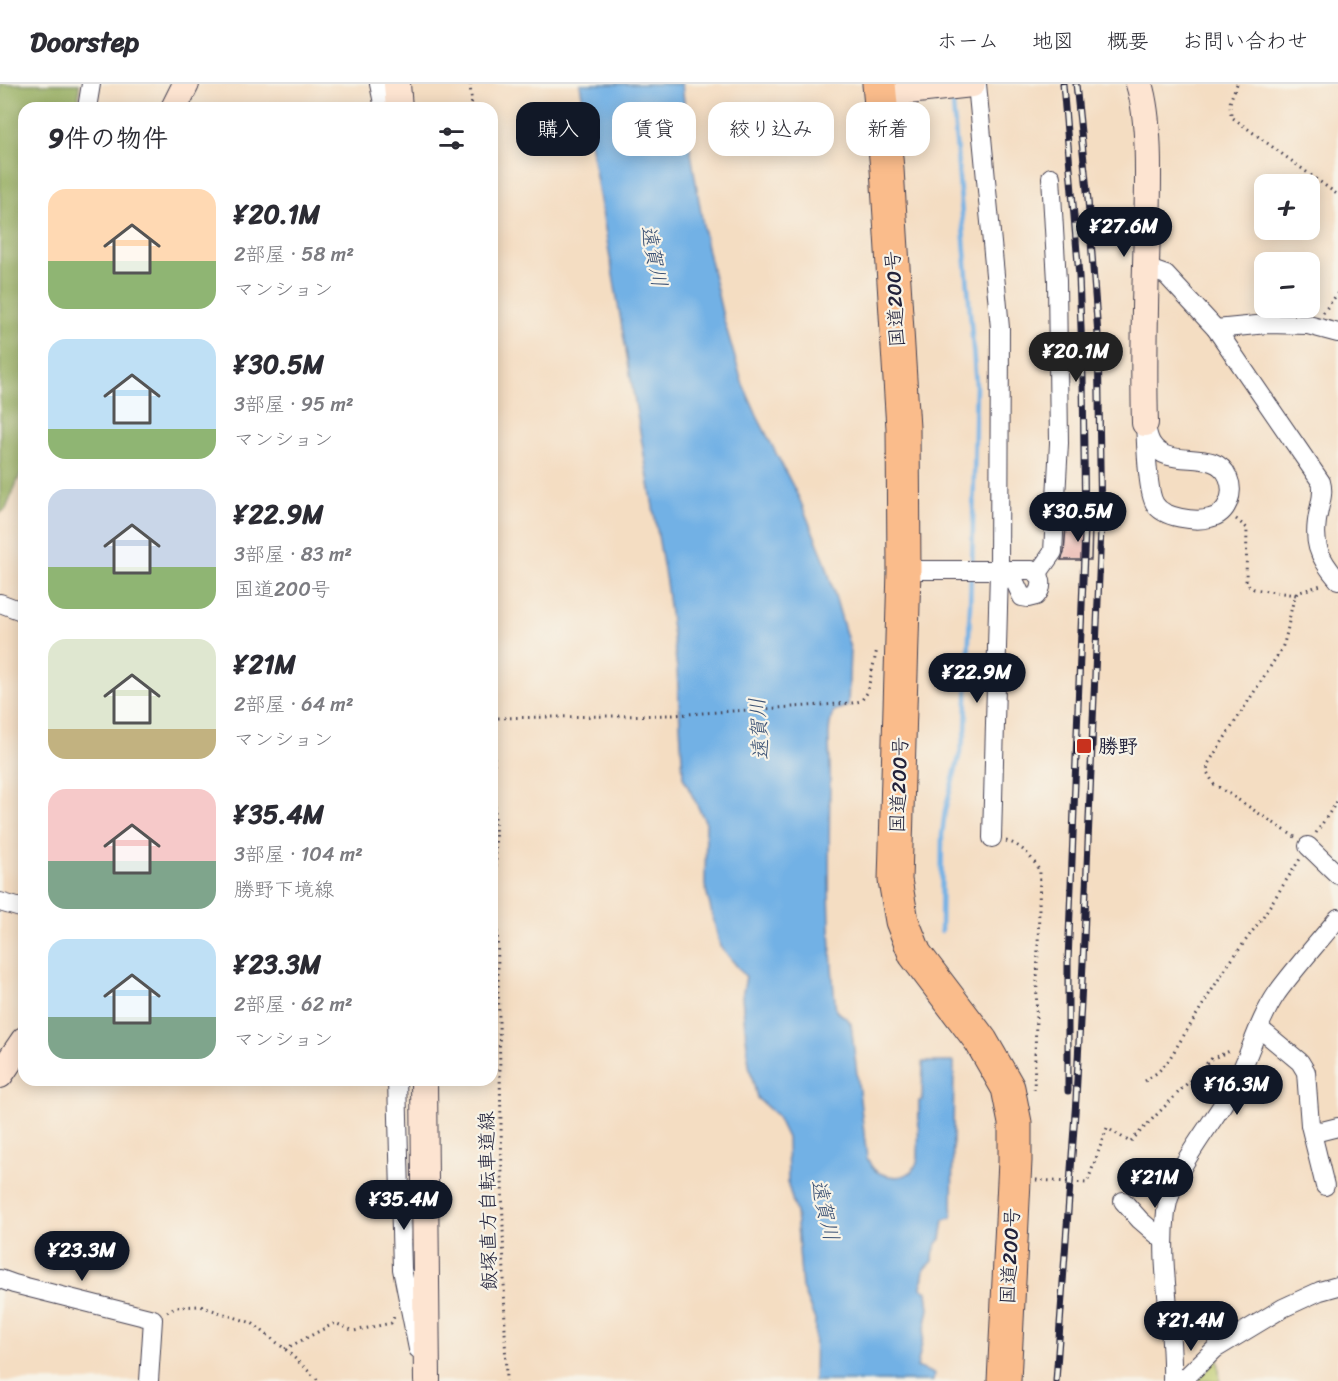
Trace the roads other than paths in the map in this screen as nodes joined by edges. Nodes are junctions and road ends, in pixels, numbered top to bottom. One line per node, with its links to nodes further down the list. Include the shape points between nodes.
1 (91, 84): 10 (street)
2 (186, 84): 11 (street)
3 (372, 84): 12 (street)
4 (379, 84): 13 (street)
5 (397, 84): 14 (street)
6 (972, 84): 9 (street)
7 (977, 84): 21 (street, via 1000,328)
8 (1139, 84): 16 (street, via 1148,187)
9 (880, 89): 20 (highway, 国道200号, via 903,428)
10 (88, 102)
11 (177, 102)
12 (374, 102)
13 (383, 102)
14 (398, 102)
15 (1051, 177): 22 (street, via 1059,443 1053,552)
16 (1146, 268): 17 (street, via 1166,275); 19 (street)
17 (1216, 328): 18 (street, via 1267,324); 23 (street, via 1321,482 1315,530 1320,555)
18 (1338, 333)
19 (1145, 423): 19 (street, via 1152,444 1161,453 1219,465 1232,490 1223,512 1210,518 1161,512 1150,494)
20 (904, 570): 21 (street); 46 (highway, 国道200号, via 895,880 902,921 915,954 981,1041 1008,1088 1015,1123 1015,1161)
21 (999, 571): 22 (street); 22 (street, via 1015,582 1018,593 1028,598 1040,590); 26 (street)
22 (1038, 573)
23 (1337, 579)
24 (0, 603): 25 (street)
25 (18, 610)
26 (992, 838)
27 (1308, 846): 28 (street)
28 (1338, 875)
29 (0, 902): 30 (street)
30 (18, 907)
31 (1338, 918): 32 (street, via 1277,994)
32 (1259, 1028): 37 (street, via 1300,1062 1306,1072); 41 (street, via 1235,1084 1177,1178 1166,1209)
33 (18, 1049): 34 (street)
34 (0, 1075)
35 (397, 1086): 44 (street, via 402,1269)
36 (424, 1086): 44 (street)
37 (1310, 1125): 38 (street, via 1315,1131); 39 (street)
38 (1338, 1126)
39 (1325, 1186)
40 (1123, 1201): 41 (street)
41 (1163, 1240): 47 (street)
42 (0, 1278): 45 (street, via 153,1319)
43 (1338, 1286): 48 (street, via 1283,1308 1215,1349)
44 (427, 1376)
45 (149, 1381)
46 (1004, 1381)
47 (1172, 1381)
48 (1182, 1381)

